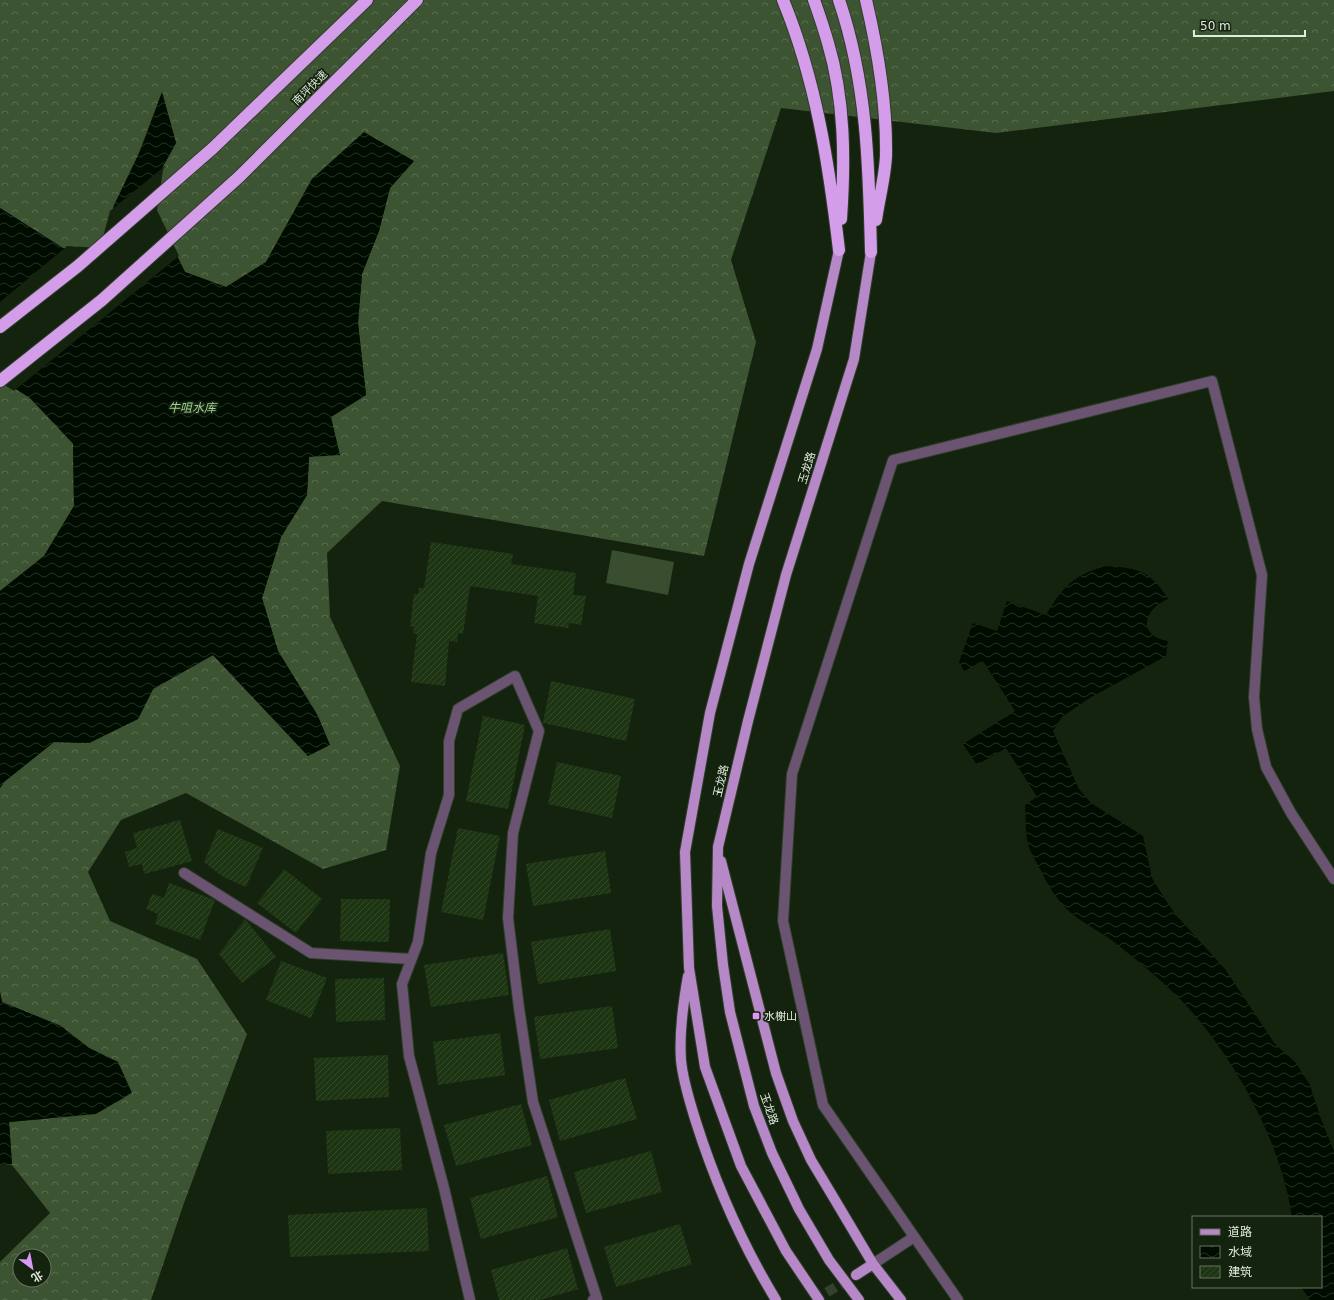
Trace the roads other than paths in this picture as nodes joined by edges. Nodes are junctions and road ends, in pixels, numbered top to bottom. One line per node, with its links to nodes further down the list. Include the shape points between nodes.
1 (367, 0): 11 (highway, via 213,148 78,266)
2 (417, 0): 8 (highway)
3 (420, 0): 8 (highway)
4 (783, 0): 9 (highway, via 796,31 821,125)
5 (814, 0): 9 (highway, via 829,44 839,96 843,186)
6 (839, 0): 10 (highway, via 851,33 861,83 867,135)
7 (866, 0): 10 (highway, via 876,44 884,102 886,158)
8 (400, 17): 12 (highway, 南坪快速, via 239,177 102,300)
9 (840, 250): 17 (main road, 玉龙路, via 817,349 749,564 710,713 685,852)
10 (871, 252): 13 (main road, 玉龙路, via 854,359 786,575)
11 (0, 327)
12 (0, 381)
13 (718, 847): 19 (main road, via 768,1046 793,1121 811,1160); 25 (main road, 玉龙路, via 717,906 722,965 730,1012 754,1106 799,1209 829,1260)
14 (184, 873): 16 (street, via 311,953)
15 (1334, 879): 18 (street, via 1291,813 1266,767 1257,729 1254,697 1262,575 1212,381 894,460 792,774 783,921 823,1105)
16 (411, 959): 21 (street, via 402,984 409,1056); 22 (street, via 418,942 431,853 449,795 449,741 458,709 515,676 539,731 513,833 508,918 519,1008 533,1102 597,1299)
17 (689, 968): 23 (main road, via 682,1009 681,1036 681,1061 686,1089 703,1145 725,1203 756,1267); 24 (main road, 玉龙路, via 705,1067 741,1166 786,1251)
18 (914, 1237): 19 (street); 27 (street)
19 (873, 1264): 20 (main road); 26 (main road)
20 (856, 1275)
21 (470, 1300)
22 (593, 1300)
23 (776, 1300)
24 (819, 1300)
25 (859, 1300)
26 (901, 1300)
27 (958, 1300)

